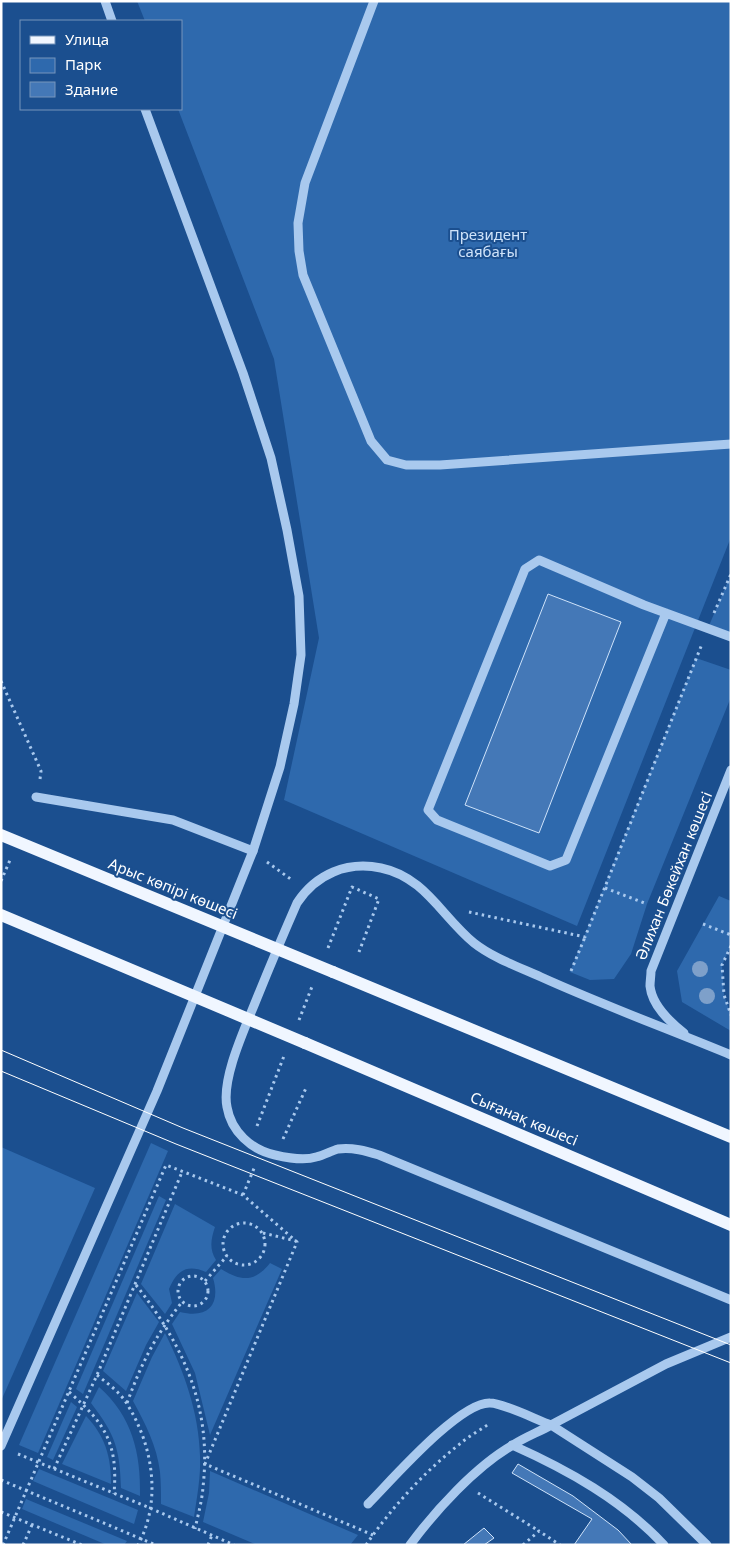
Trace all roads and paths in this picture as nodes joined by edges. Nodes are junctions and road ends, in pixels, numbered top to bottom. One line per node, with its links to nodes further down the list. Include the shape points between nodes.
1 (105, 1): 3 (street)
2 (374, 1): 5 (street, via 306,183 298,223 303,275 372,441 387,460 406,465 459,463)
3 (112, 20)
4 (145, 110): 15 (street, via 244,373 270,458 299,596 301,655 294,704 280,767)
5 (731, 444)
6 (731, 574): 8 (path)
7 (666, 613): 7 (street, via 539,560 524,569 428,810 437,820 550,866 566,860); 8 (street)
8 (708, 628): 9 (street); 16 (path)
9 (731, 637)
10 (1, 681): 12 (path)
11 (731, 770): 31 (street, Әлихан Бөкейхан көшесі, via 651,970 650,987 656,1004)
12 (41, 771)
13 (36, 797): 15 (street, via 173,820)
14 (1, 836): 36 (main road, Арыс көпірі көшесі, bridge)
15 (253, 851): 17 (path); 56 (street, via 157,1091)
16 (605, 888): 18 (path); 23 (path)
17 (305, 890): 19 (street, via 340,868 363,865 404,875); 45 (street, via 241,1038 228,1082 226,1105 231,1122 244,1140 274,1155 295,1159 314,1158 338,1149 379,1155)
18 (647, 904)
19 (439, 905): 23 (path); 28 (street, via 474,944)
20 (1, 916): 39 (main road, Сығанақ көшесі, bridge)
21 (703, 924): 22 (path)
22 (731, 935)
23 (586, 937): 28 (path)
24 (731, 946): 29 (path, via 722,965 724,995)
25 (327, 951): 26 (path, via 352,887 379,899)
26 (359, 952)
27 (316, 978): 30 (path)
28 (564, 988): 31 (street)
29 (731, 1016)
30 (297, 1024)
31 (690, 1038): 33 (street)
32 (286, 1051): 35 (path)
33 (731, 1055)
34 (306, 1088): 37 (path)
35 (256, 1124)
36 (731, 1137)
37 (283, 1139)
38 (182, 1172): 41 (path, via 243,1195); 44 (path); 50 (path, via 166,1165)
39 (731, 1225)
40 (263, 1233): 41 (path); 42 (path, via 264,1253 254,1263 240,1265); 42 (path, via 252,1224 231,1226 223,1238)
41 (297, 1242): 59 (path)
42 (227, 1256): 43 (path)
43 (205, 1281): 46 (path, via 209,1292 205,1301 196,1306); 46 (path, via 193,1275 183,1279 178,1287)
44 (136, 1285): 47 (path); 49 (path)
45 (731, 1300)
46 (182, 1302): 47 (path)
47 (165, 1324): 51 (path, via 148,1350); 59 (path, via 183,1359 198,1401)
48 (731, 1337): 54 (street, via 666,1364)
49 (97, 1375): 51 (path); 52 (path)
50 (69, 1392): 52 (path); 58 (path)
51 (127, 1403): 66 (path, via 144,1438 151,1467)
52 (84, 1405): 60 (path); 64 (path, via 107,1434 116,1474)
53 (512, 1410): 54 (street); 65 (street, via 491,1403 478,1404 455,1419); 72 (path, via 462,1442 432,1468)
54 (551, 1425): 55 (street); 87 (street, via 632,1477)
55 (512, 1445): 62 (street); 86 (street, via 555,1465 611,1499 650,1529)
56 (1, 1446)
57 (16, 1453): 58 (path)
58 (38, 1463): 60 (path); 63 (path)
59 (205, 1464): 70 (path); 72 (path)
60 (54, 1470): 64 (path)
61 (1, 1480): 63 (path)
62 (464, 1485): 71 (path); 83 (street)
63 (25, 1491): 68 (path); 74 (path)
64 (114, 1494): 66 (path)
65 (368, 1504)
66 (150, 1508): 70 (path); 74 (path)
67 (1, 1512): 68 (path)
68 (14, 1518): 69 (path); 75 (path)
69 (32, 1524): 76 (path); 77 (path)
70 (196, 1529): 73 (path)
71 (539, 1531): 84 (path); 85 (path)
72 (373, 1535): 82 (path)
73 (212, 1536): 80 (path); 81 (path)
74 (142, 1539): 78 (path); 79 (path)
75 (3, 1545)
76 (23, 1545)
77 (82, 1545)
78 (138, 1545)
79 (156, 1545)
80 (208, 1545)
81 (234, 1545)
82 (366, 1545)
83 (410, 1545)
84 (523, 1545)
85 (560, 1545)
86 (664, 1545)
87 (707, 1545)

